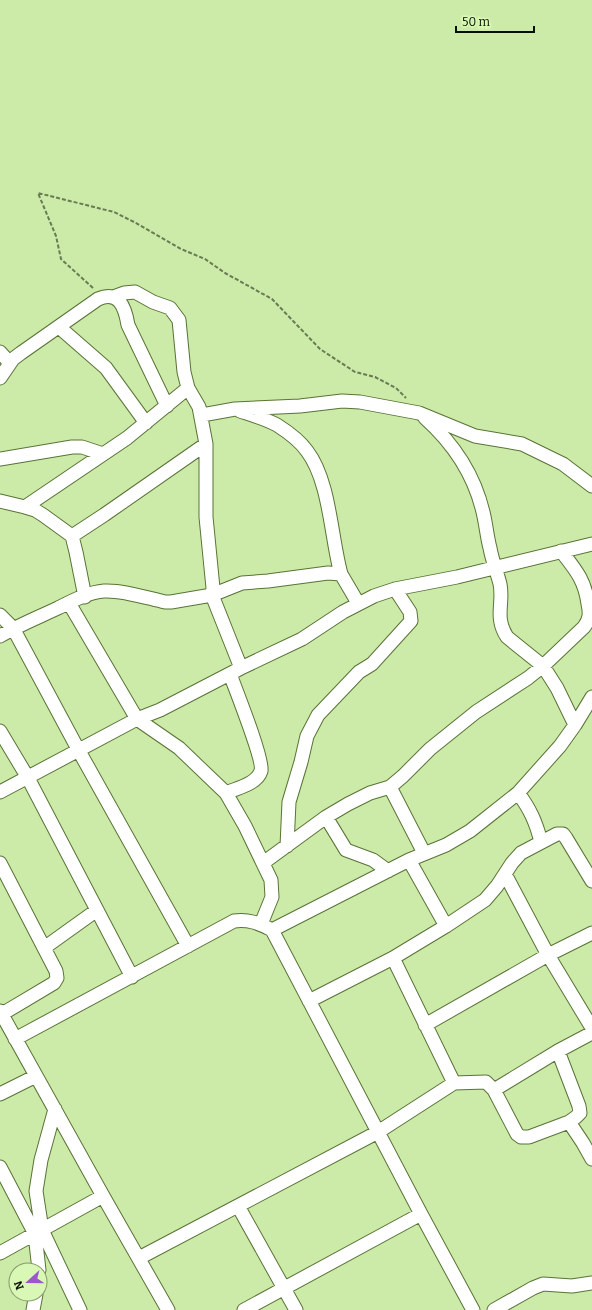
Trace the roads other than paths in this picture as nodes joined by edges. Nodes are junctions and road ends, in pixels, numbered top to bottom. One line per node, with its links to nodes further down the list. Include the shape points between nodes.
1 (108, 297): 2 (street, via 87,306); 6 (street, via 135,292 170,308 179,320 182,359); 7 (street, via 119,300 128,325)
2 (59, 327): 4 (street); 11 (street, via 106,368)
3 (0, 352): 4 (street)
4 (10, 363): 5 (street)
5 (0, 378)
6 (188, 388): 7 (street); 10 (street, via 197,401)
7 (167, 406): 11 (street)
8 (234, 409): 9 (street, via 342,401); 10 (street); 22 (street, via 276,425 295,438 307,451 322,484)
9 (419, 413): 15 (street, via 475,436 522,444 563,464); 21 (street, via 451,444 469,472 484,514)
10 (202, 415): 12 (street)
11 (146, 423): 13 (street)
12 (206, 444): 18 (street); 24 (street, via 206,517)
13 (103, 454): 14 (street, via 82,447 72,447); 17 (street)
14 (0, 459)
15 (592, 486)
16 (0, 502): 17 (street)
17 (26, 507): 18 (street, via 43,515)
18 (72, 536): 25 (street)
19 (592, 544): 20 (street)
20 (561, 551): 21 (street); 31 (street, via 581,578 587,591 589,621)
21 (494, 567): 23 (street); 31 (street, via 500,590 500,617 504,632)
22 (341, 574): 24 (street, via 328,573 242,583); 27 (street)
23 (395, 589): 27 (street); 45 (street, via 410,612 411,621 372,664 359,672 318,715 307,736 289,802)
24 (212, 595): 25 (street, via 165,602 106,591); 32 (street)
25 (85, 597): 26 (street)
26 (69, 603): 29 (street); 34 (street)
27 (358, 603): 32 (street, via 308,636)
28 (0, 615): 29 (street)
29 (13, 628): 30 (street); 37 (street)
30 (0, 636)
31 (543, 666): 35 (street); 39 (street, via 476,712)
32 (236, 671): 34 (street); 41 (street, via 261,771 251,782)
33 (592, 697): 35 (street)
34 (137, 719): 37 (street); 41 (street, via 179,748)
35 (576, 725): 42 (street)
36 (0, 730): 38 (street)
37 (79, 751): 38 (street); 57 (street)
38 (28, 778): 40 (street); 53 (street)
39 (390, 786): 43 (street, via 370,793); 46 (street)
40 (0, 792)
41 (226, 793): 48 (street)
42 (518, 793): 44 (street, via 536,822); 46 (street, via 470,831 446,845)
43 (326, 817): 45 (street); 50 (street, via 346,850 373,860)
44 (541, 842): 51 (street, via 521,853); 52 (street, via 563,834)
45 (287, 846): 48 (street)
46 (424, 853): 47 (street)
47 (409, 860): 50 (street); 54 (street)
48 (263, 863): 55 (street, via 271,880 272,897)
49 (0, 864): 58 (street)
50 (388, 871): 55 (street)
51 (505, 874): 54 (street, via 485,900); 59 (street)
52 (592, 881)
53 (97, 910): 58 (street); 61 (street)
54 (446, 926): 60 (street)
55 (266, 927): 57 (street, via 245,920 234,921); 62 (street)
56 (592, 933): 59 (street)
57 (188, 946): 61 (street)
58 (44, 948): 63 (street, via 56,971 57,978 54,983)
59 (548, 955): 64 (street); 65 (street)
60 (393, 958): 62 (street); 64 (street)
61 (132, 976): 67 (street)
62 (309, 1001): 75 (street)
63 (1, 1012): 67 (street)
64 (425, 1025): 70 (street)
65 (592, 1028)
66 (592, 1033): 68 (street)
67 (15, 1039): 69 (street)
68 (558, 1051): 71 (street); 74 (street, via 579,1106 580,1113)
69 (36, 1076): 72 (street); 73 (street)
70 (454, 1083): 71 (street, via 486,1082); 75 (street)
71 (494, 1090): 74 (street, via 516,1134 521,1137 529,1137)
72 (0, 1094)
73 (54, 1109): 78 (street); 81 (street, via 38,1174 36,1191)
74 (569, 1122): 76 (street)
75 (378, 1132): 79 (street); 80 (street)
76 (592, 1159)
77 (0, 1167): 81 (street)
78 (103, 1196): 81 (street); 83 (street)
79 (238, 1206): 83 (street); 86 (street)
80 (421, 1214): 86 (street); 87 (street)
81 (39, 1232): 82 (street); 84 (street); 88 (street)
82 (0, 1253)
83 (139, 1258): 89 (street)
84 (39, 1262)
85 (592, 1283): 92 (street, via 572,1286 543,1284)
86 (284, 1288): 90 (street); 91 (street)
87 (470, 1309)
88 (80, 1310)
89 (168, 1310)
90 (244, 1310)
91 (296, 1310)
92 (494, 1310)

